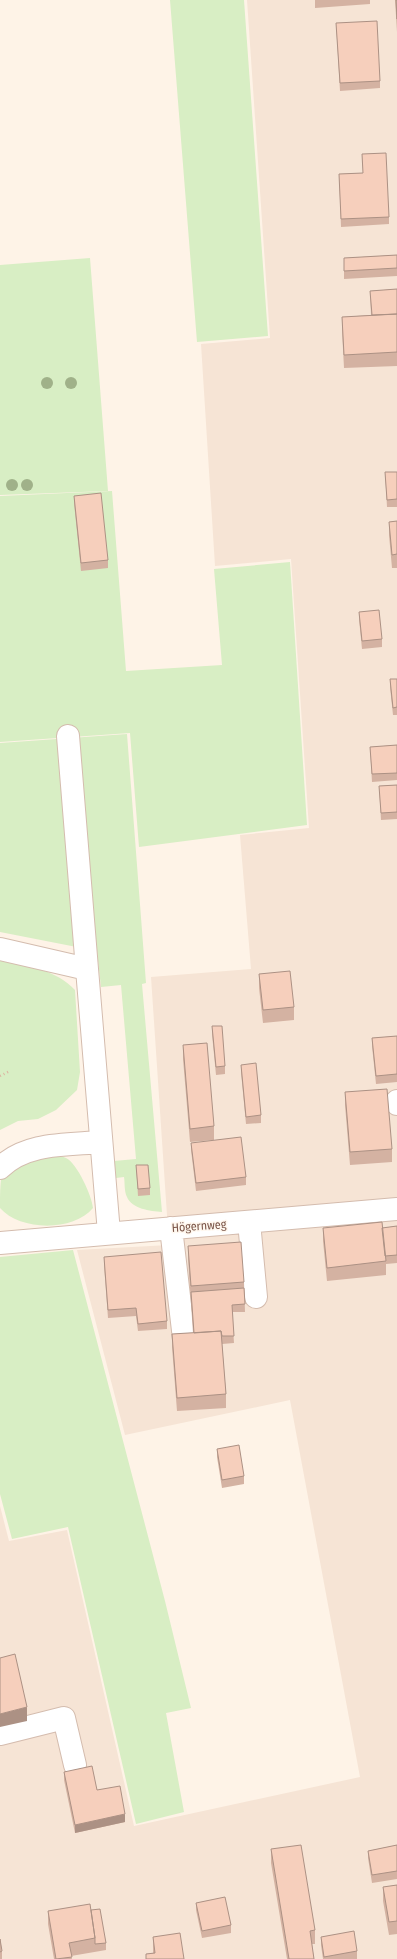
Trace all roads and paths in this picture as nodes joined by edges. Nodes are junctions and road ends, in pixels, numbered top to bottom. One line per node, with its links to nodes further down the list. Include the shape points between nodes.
1 (68, 736): 3 (street)
2 (0, 949): 3 (street)
3 (87, 969): 8 (street)
4 (10, 1071): 5 (path)
5 (0, 1076)
6 (397, 1101): 7 (street)
7 (397, 1104)
8 (101, 1142): 9 (street, via 36,1148 17,1154); 13 (street)
9 (0, 1168)
10 (397, 1209): 11 (street, Högernweg)
11 (249, 1222): 12 (street, Högernweg); 15 (street)
12 (171, 1228): 13 (street, Högernweg); 16 (street)
13 (109, 1233): 14 (street, Högernweg)
14 (0, 1242)
15 (256, 1296)
16 (184, 1339)
17 (0, 1734): 18 (street, via 64,1718)
18 (76, 1765)

